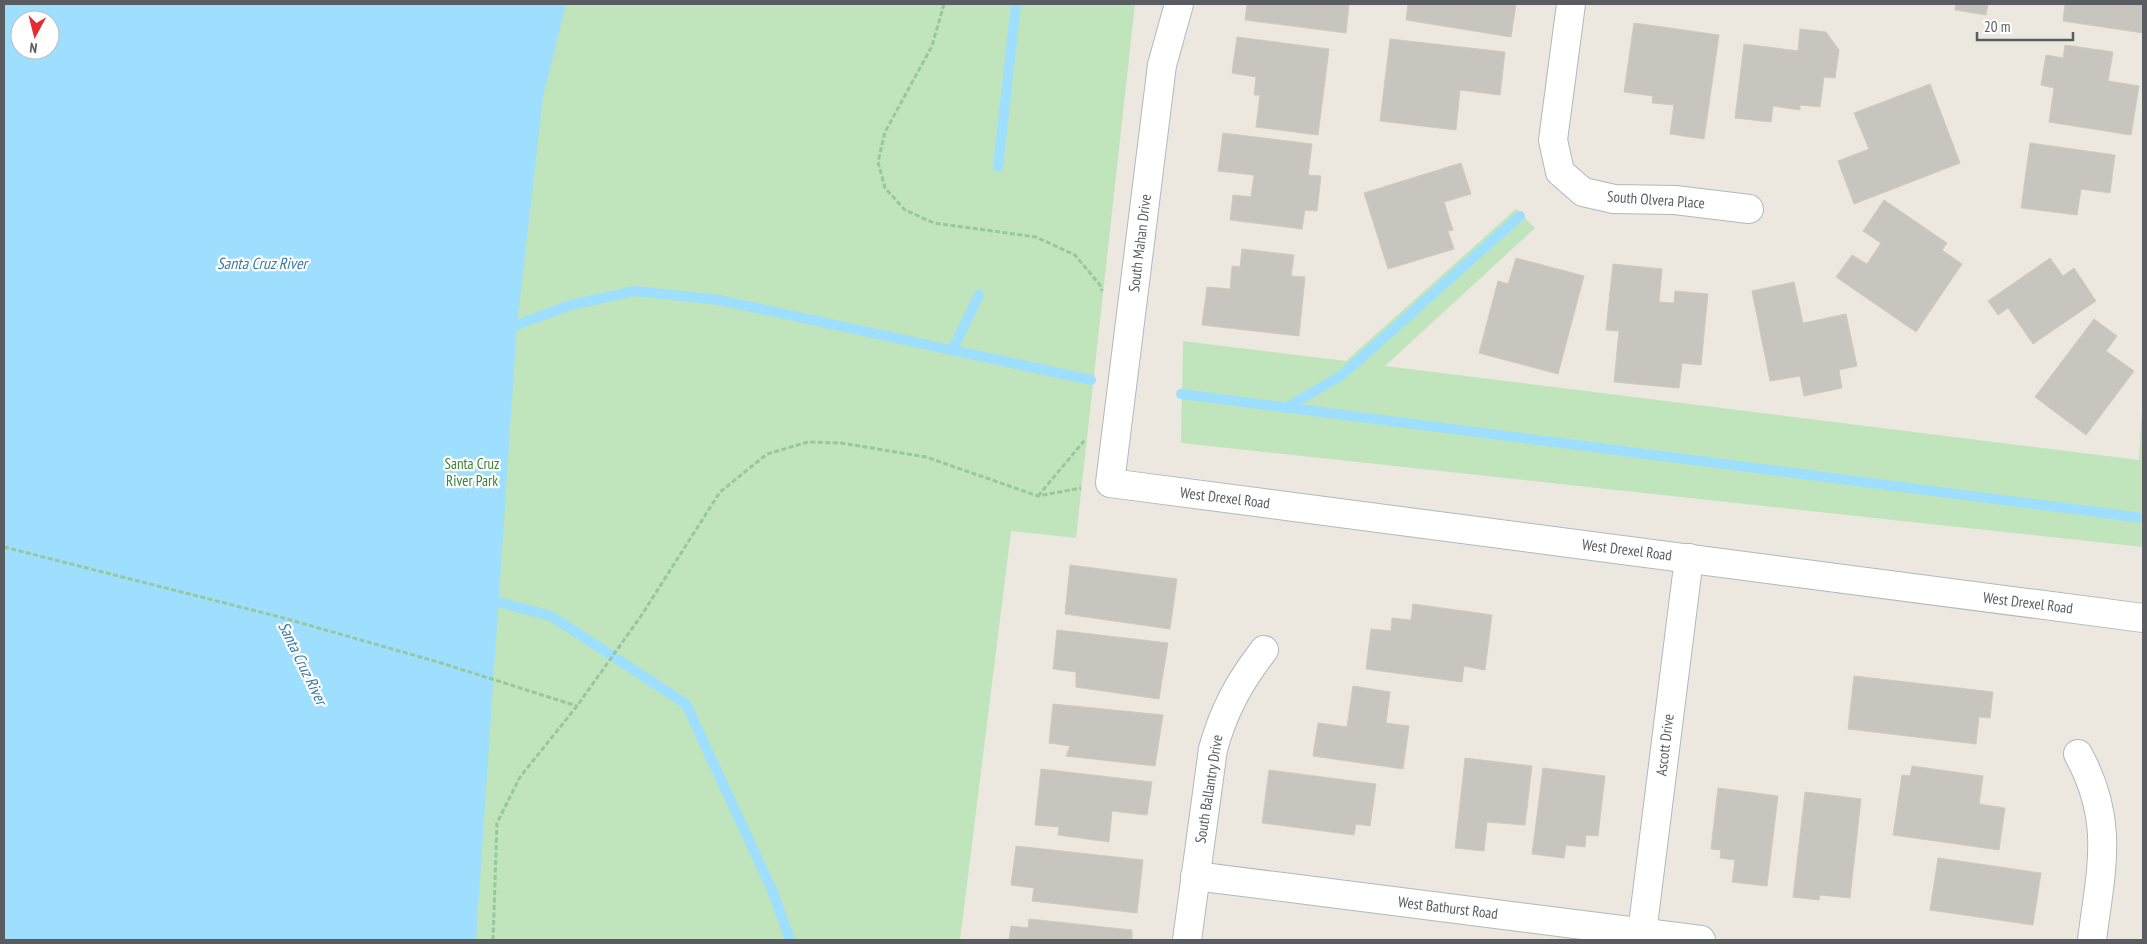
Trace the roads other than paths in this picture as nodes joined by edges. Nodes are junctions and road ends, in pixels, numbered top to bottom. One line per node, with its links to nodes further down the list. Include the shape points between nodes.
1 (1179, 4): 4 (street, South Mahan Drive, via 1162,65)
2 (1572, 4): 3 (street, South Olvera Place, via 1553,140 1560,172 1582,192 1614,199 1675,200)
3 (1749, 209)
4 (1110, 483): 5 (street, West Drexel Road)
5 (1689, 558): 6 (street, West Drexel Road); 10 (street, Ascott Drive)
6 (2143, 618)
7 (1264, 650): 9 (street, South Ballantry Drive, via 1233,695 1221,721 1213,750)
8 (2078, 754): 13 (street, via 2090,775 2103,828)
9 (1195, 876): 10 (street, West Bathurst Road); 11 (street, South Ballantry Drive)
10 (1642, 933): 12 (street, West Bathurst Road)
11 (1187, 940)
12 (1701, 940)
13 (2092, 940)

